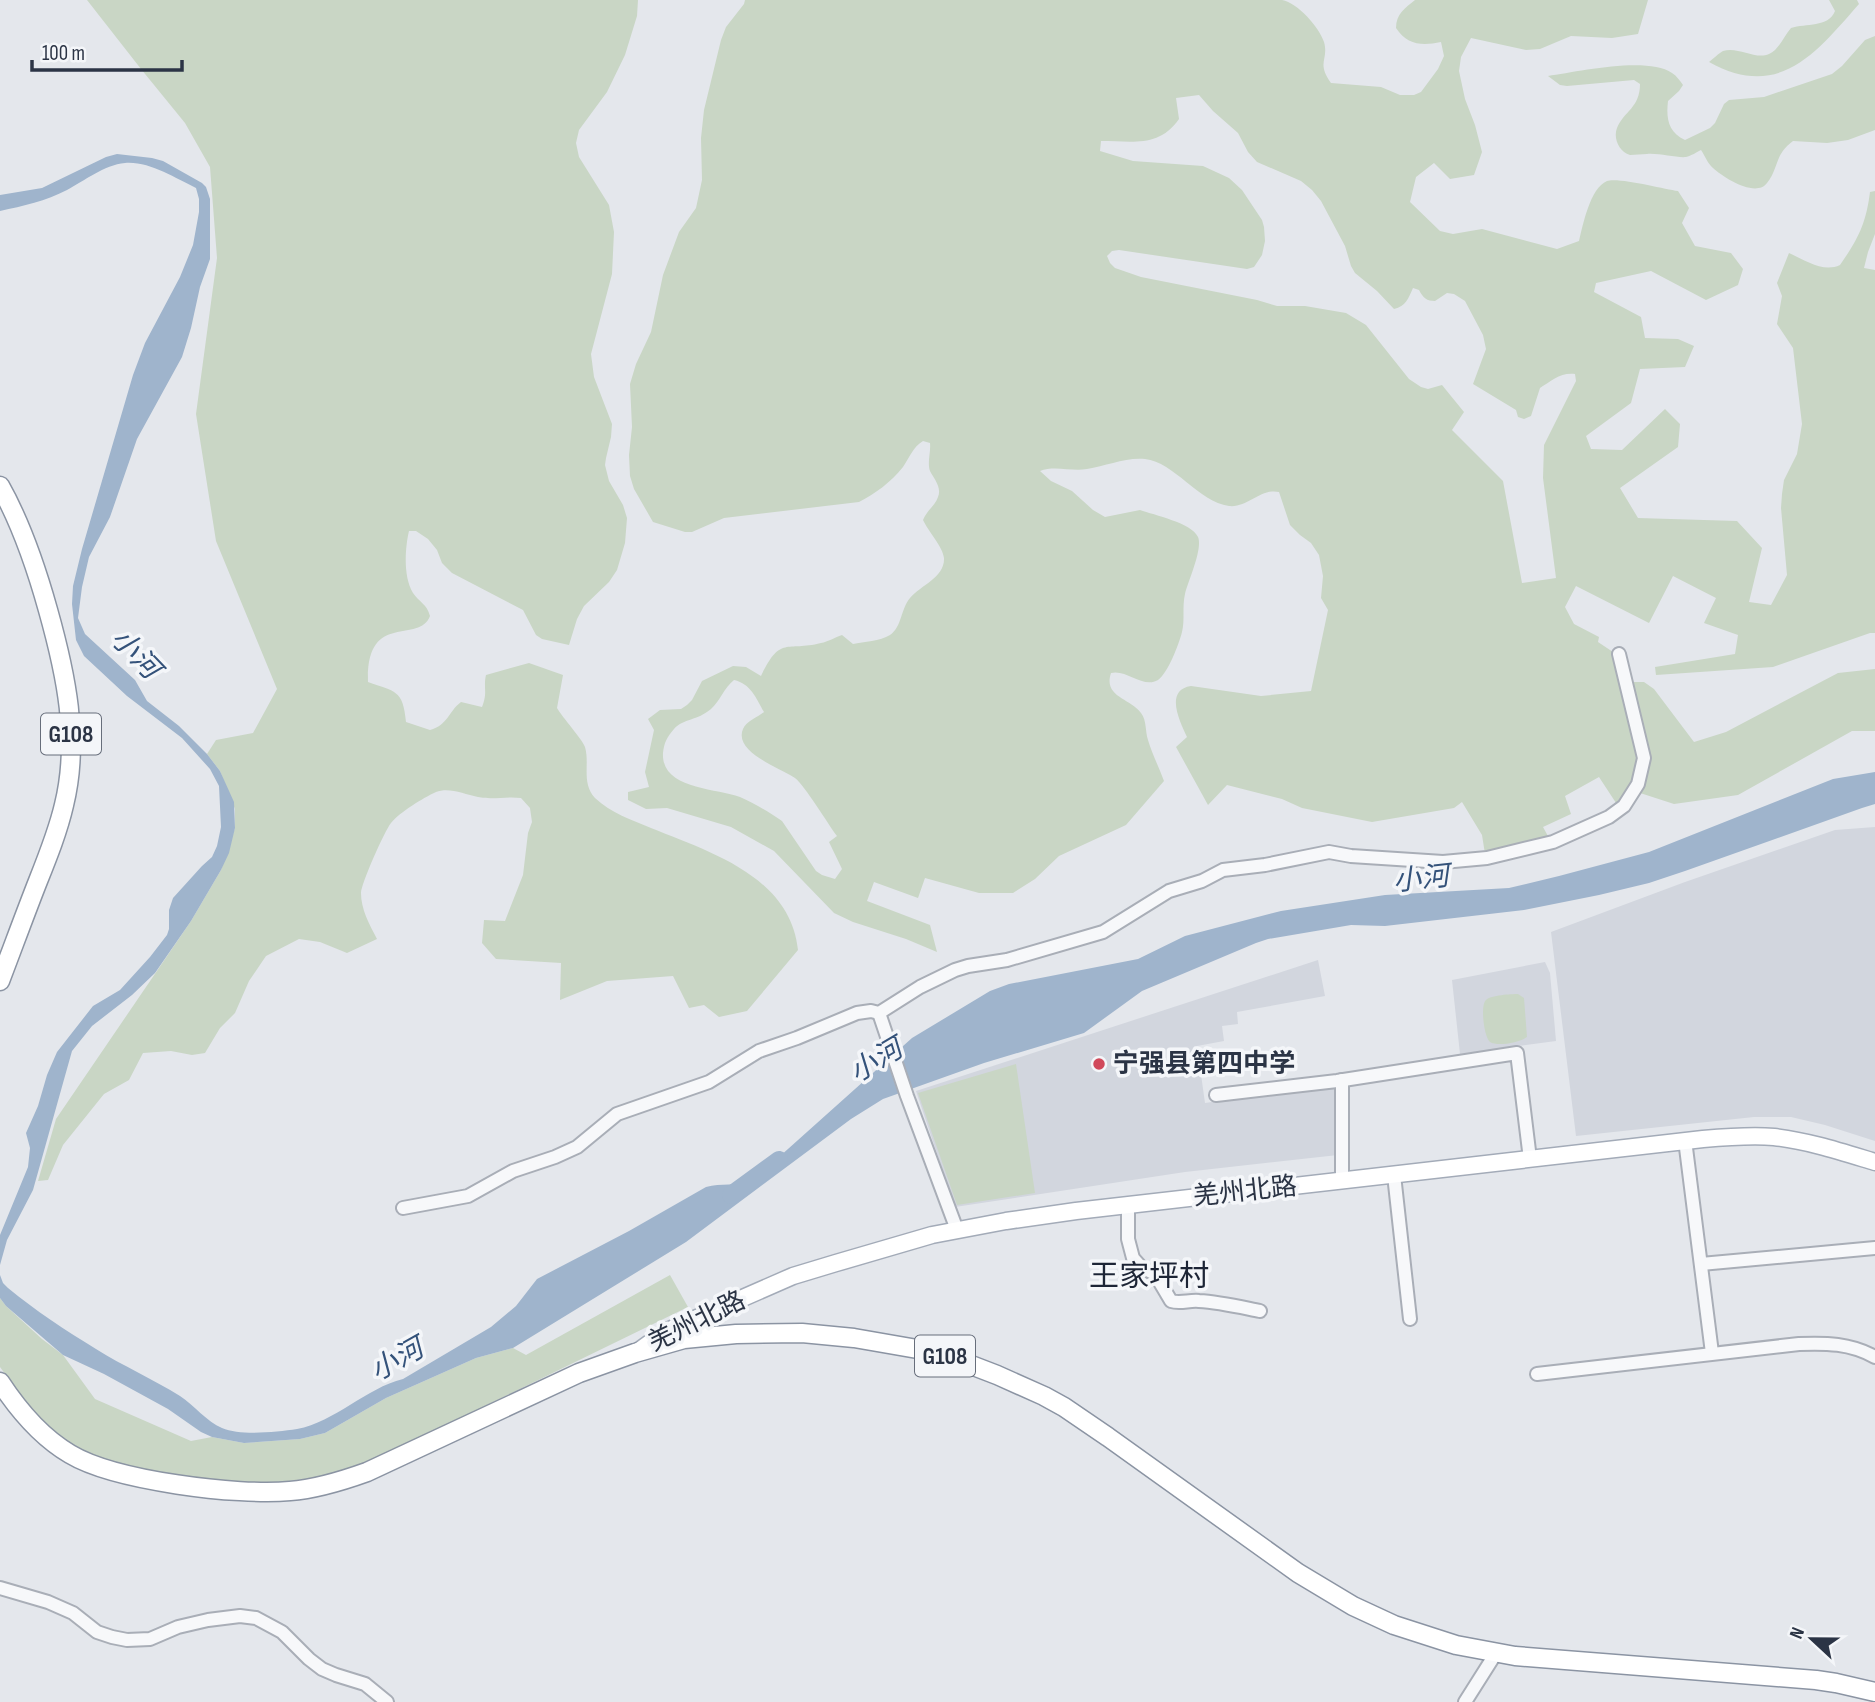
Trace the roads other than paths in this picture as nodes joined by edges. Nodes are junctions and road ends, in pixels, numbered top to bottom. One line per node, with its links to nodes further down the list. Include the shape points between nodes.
1 (0, 486): 3 (highway, G108, via 21,527 41,585 64,679 71,744 61,817)
2 (1619, 654): 4 (street, via 1644,758 1638,784 1624,806 1609,817 1553,842 1486,858 1443,862 1329,852 1223,870 1169,891 1103,932 955,970 920,987)
3 (0, 981)
4 (881, 1018): 13 (street, via 871,1011 857,1013 759,1051 709,1082 617,1114 577,1147 513,1171 468,1196); 14 (street)
5 (1342, 1080): 6 (street); 8 (street, via 1517,1053); 11 (street)
6 (1216, 1095)
7 (1685, 1140): 8 (main road, 羌州北路); 9 (main road, 羌州北路, via 1771,1137); 16 (street)
8 (1530, 1159): 10 (main road, 羌州北路)
9 (1875, 1162)
10 (1394, 1175): 11 (main road, 羌州北路); 18 (street)
11 (1342, 1181): 12 (main road, 羌州北路)
12 (1128, 1205): 14 (main road, 羌州北路); 17 (street, via 1133,1258 1155,1274 1171,1301)
13 (403, 1208)
14 (957, 1230): 19 (main road, 羌州北路, via 793,1276 665,1332)
15 (1875, 1248): 16 (street)
16 (1701, 1264): 20 (street)
17 (1260, 1311)
18 (1410, 1319)
19 (635, 1353): 23 (highway, G108, via 579,1373 368,1472 287,1492 174,1483 91,1464 42,1434); 25 (highway, G108, via 700,1336 802,1333 892,1344 978,1367 1064,1407 1298,1573 1353,1606 1432,1638)
20 (1712, 1353): 21 (street, via 1820,1343 1852,1347); 22 (street)
21 (1875, 1357)
22 (1537, 1374)
23 (0, 1382)
24 (0, 1588): 27 (street, via 48,1602 73,1613 97,1632 127,1640 150,1639 178,1626 208,1620 256,1618 282,1632 322,1669 365,1684)
25 (1496, 1653): 26 (highway, G108, via 1816,1680); 28 (street)
26 (1875, 1692)
27 (387, 1702)
28 (1465, 1702)

